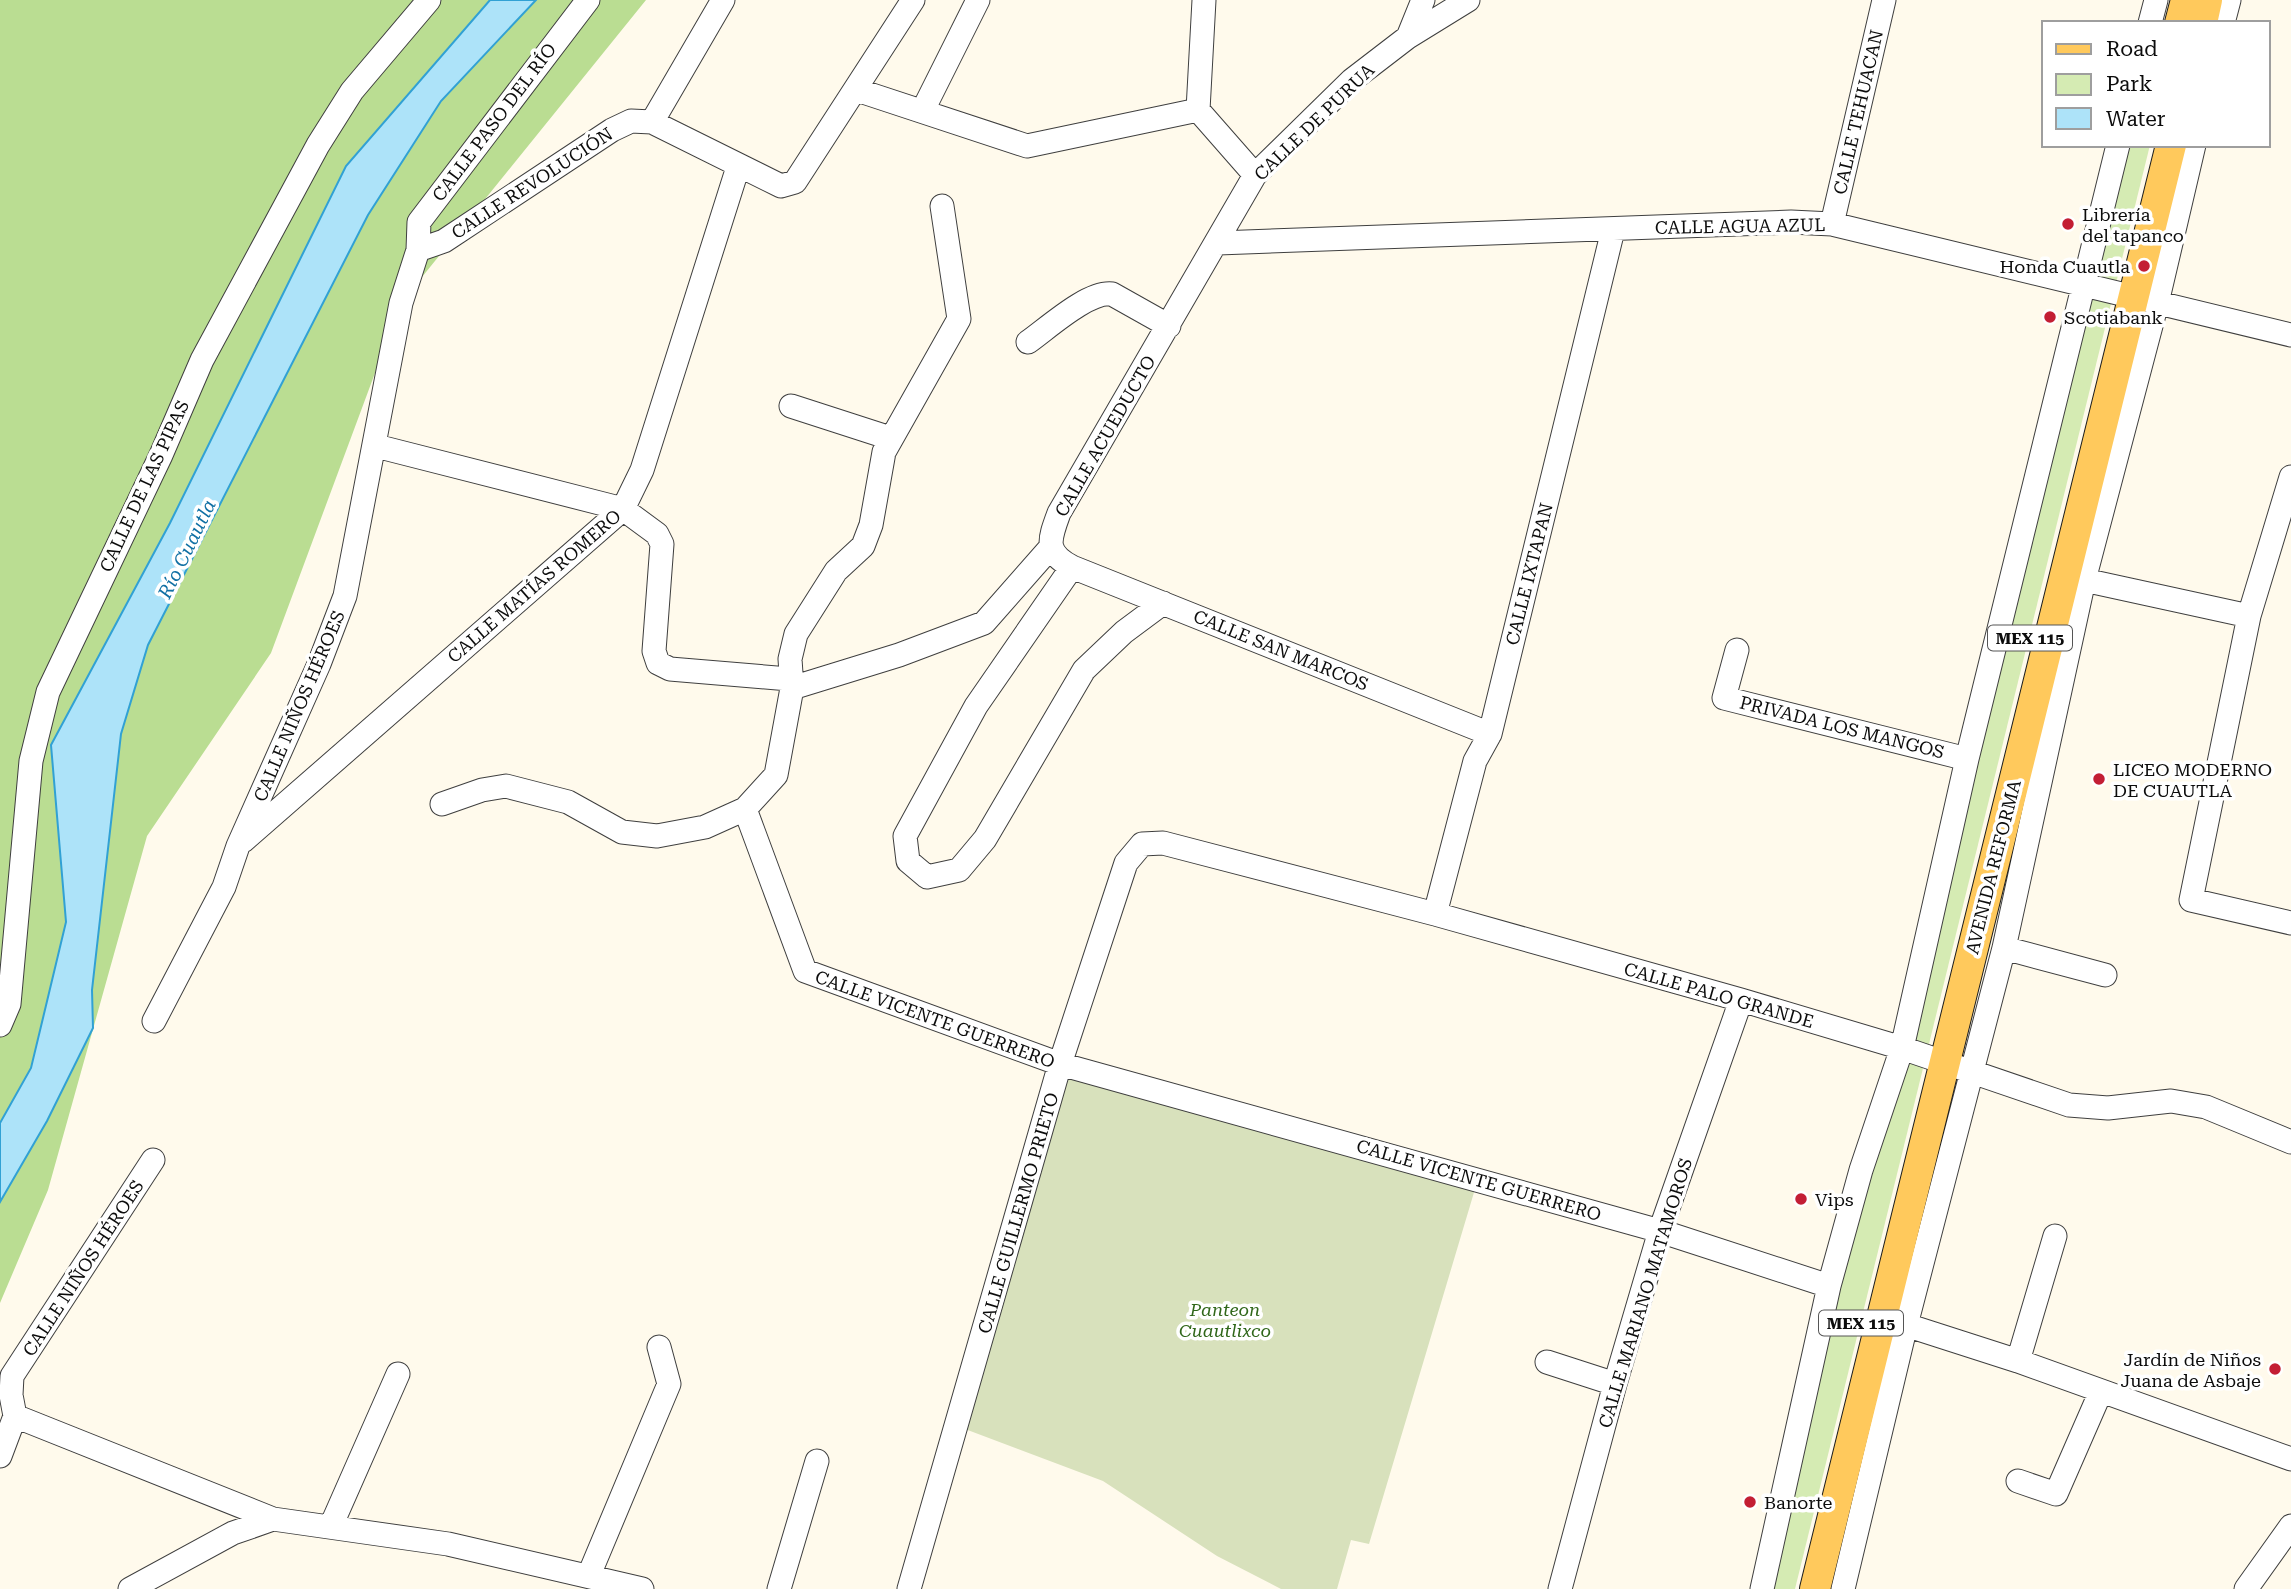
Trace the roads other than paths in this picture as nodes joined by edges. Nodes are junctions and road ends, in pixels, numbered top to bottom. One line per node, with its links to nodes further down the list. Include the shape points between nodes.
1 (429, 0): 63 (street, CALLE DE LAS PIPAS, via 352,91 318,145 202,360 48,692 32,761 9,1004)
2 (588, 0): 33 (street, CALLE PASO DEL RÍO, via 419,222)
3 (723, 0): 22 (street)
4 (913, 0): 19 (street)
5 (978, 0): 20 (street)
6 (1204, 0): 21 (street)
7 (1423, 0): 18 (street)
8 (1468, 0): 18 (street, CALLE DE PURUA)
9 (1884, 0): 30 (street, CALLE TEHUACAN)
10 (2156, 0): 14 (street)
11 (2186, 0): 15 (main road)
12 (2207, 0): 16 (main road)
13 (2229, 0): 17 (street)
14 (2151, 21)
15 (2181, 21)
16 (2202, 21)
17 (2224, 21)
18 (1408, 37): 28 (street, CALLE DE PURUA, via 1352,80)
19 (857, 90): 20 (street); 27 (street, via 795,182 781,186)
20 (923, 110): 21 (street, via 1027,146)
21 (1198, 110): 28 (street)
22 (652, 122): 27 (street); 33 (street, CALLE REVOLUCIÓN, via 631,121 612,130 444,241)
23 (2117, 147): 34 (street)
24 (2150, 147): 35 (main road, AVENIDA REFORMA / MEX 115)
25 (2171, 147): 35 (main road, AVENIDA REFORMA / MEX 115)
26 (2193, 147): 35 (street)
27 (738, 167): 43 (street, CALLE MATÍAS ROMERO, via 642,470)
28 (1255, 175): 32 (street, CALLE DE PURUA)
29 (942, 206): 40 (street, via 959,319)
30 (1832, 224): 31 (street, CALLE AGUA AZUL); 34 (street, CALLE AGUA AZUL)
31 (1613, 230): 32 (street, CALLE AGUA AZUL); 51 (street, CALLE IXTAPAN)
32 (1218, 243): 36 (street, CALLE ACUEDUCTO)
33 (418, 250): 41 (street, CALLE NIÑOS HÉROES, via 401,303)
34 (2082, 285): 35 (street, CALLE AGUA AZUL); 52 (street)
35 (2135, 298): 37 (street, CALLE AGUA AZUL); 46 (street); 64 (main road, AVENIDA REFORMA / MEX 115)
36 (1169, 326): 38 (street, via 1103,293); 44 (street, CALLE ACUEDUCTO, via 1059,513)
37 (2291, 335)
38 (1028, 342)
39 (792, 406): 40 (street)
40 (890, 438): 50 (street, via 876,485 872,525 863,546 836,571 796,634)
41 (376, 446): 43 (street); 56 (street, CALLE NIÑOS HÉROES, via 345,596)
42 (2291, 477): 48 (street)
43 (623, 509): 50 (street, via 657,534 662,544 654,651 658,663 670,669); 56 (street, CALLE MATÍAS ROMERO)
44 (1051, 548): 45 (street, via 1059,560); 50 (street, via 984,623 899,655)
45 (1072, 567): 47 (street, CALLE SAN MARCOS); 47 (street, via 976,706 905,836 908,861 928,877 959,870 985,839 1084,670)
46 (2084, 580): 48 (street); 59 (street)
47 (1163, 603): 51 (street, CALLE SAN MARCOS)
48 (2249, 617): 58 (street, via 2191,900)
49 (1737, 650): 52 (street, PRIVADA LOS MANGOS, via 1724,698)
50 (791, 684): 54 (street, via 776,775)
51 (1490, 734): 57 (street, CALLE IXTAPAN, via 1475,761)
52 (1967, 759): 64 (street)
53 (442, 804): 54 (street, via 506,786 568,802 622,832 657,836 705,827)
54 (746, 808): 65 (street, CALLE VICENTE GUERRERO, via 805,971)
55 (1142, 844): 57 (street, CALLE PALO GRANDE, via 1163,843); 65 (street, CALLE GUILLERMO PRIETO, via 1126,863)
56 (238, 846): 62 (street, CALLE NIÑOS HÉROES, via 224,887)
57 (1435, 914): 61 (street, CALLE PALO GRANDE)
58 (2291, 923)
59 (2004, 948): 60 (street); 64 (street)
60 (2105, 975)
61 (1741, 1000): 64 (street, CALLE PALO GRANDE); 68 (street, CALLE MARIANO MATAMOROS)
62 (154, 1021)
63 (0, 1025)
64 (1936, 1061): 66 (street, CALLE PALO GRANDE, via 2069,1105 2108,1108 2171,1101 2206,1107); 70 (street, via 1861,1170); 71 (street); 93 (main road, AVENIDA REFORMA / MEX 115); 94 (main road, AVENIDA REFORMA / MEX 115)
65 (1060, 1065): 68 (street, CALLE VICENTE GUERRERO); 90 (street, CALLE GUILLERMO PRIETO)
66 (2291, 1142)
67 (153, 1160): 78 (street, CALLE NIÑOS HÉROES, via 12,1376)
68 (1660, 1230): 70 (street, CALLE VICENTE GUERRERO); 76 (street, CALLE MARIANO MATAMOROS)
69 (2055, 1236): 74 (street)
70 (1829, 1286): 92 (street)
71 (1906, 1325): 74 (street); 95 (street)
72 (659, 1347): 86 (street, via 669,1384)
73 (1547, 1362): 76 (street)
74 (2018, 1362): 77 (street)
75 (398, 1374): 84 (street)
76 (1615, 1384): 91 (street, CALLE MARIANO MATAMOROS)
77 (2101, 1391): 80 (street); 82 (street, via 2056,1494)
78 (15, 1416): 79 (street); 83 (street)
79 (0, 1456)
80 (2291, 1459)
81 (817, 1461): 89 (street)
82 (2018, 1481)
83 (273, 1519): 84 (street); 88 (street, via 233,1533)
84 (331, 1526): 86 (street, via 449,1544)
85 (2291, 1526): 96 (street)
86 (589, 1575): 87 (street)
87 (637, 1588)
88 (130, 1589)
89 (779, 1589)
90 (909, 1589)
91 (1560, 1589)
92 (1762, 1589)
93 (1795, 1589)
94 (1815, 1589)
95 (1843, 1589)
96 (2246, 1589)

